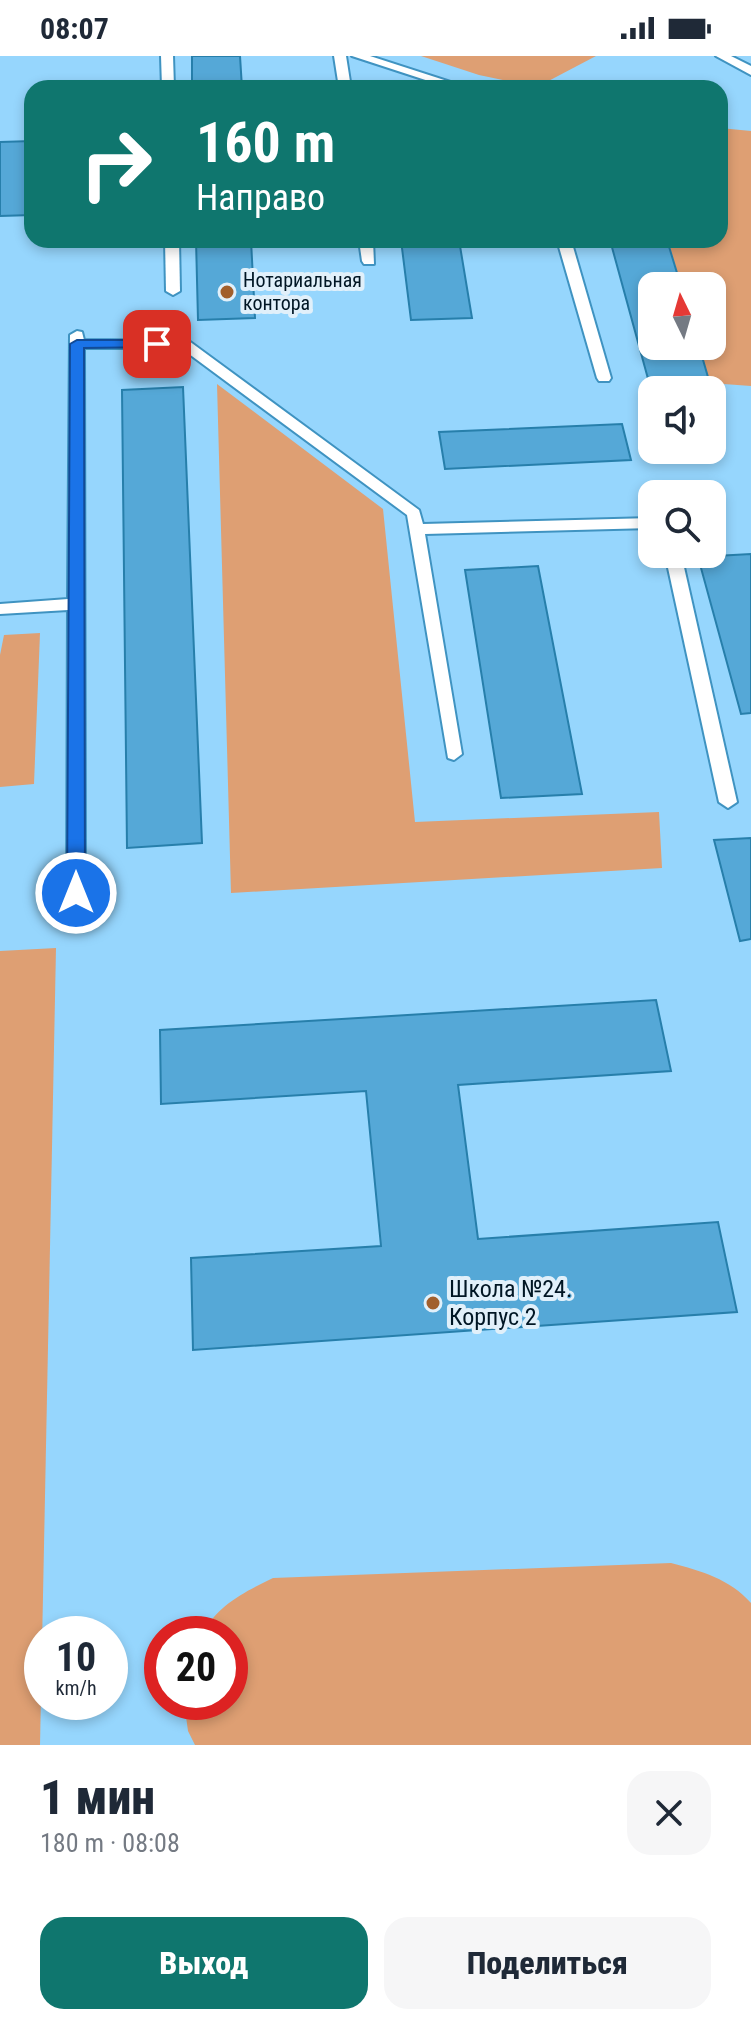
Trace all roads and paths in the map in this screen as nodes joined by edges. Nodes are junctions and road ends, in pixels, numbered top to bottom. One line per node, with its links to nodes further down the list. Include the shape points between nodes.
1 (167, 56): 6 (lane)
2 (340, 56): 7 (lane)
3 (358, 56): 8 (lane)
4 (722, 56): 5 (lane)
5 (751, 71)
6 (168, 80)
7 (344, 80)
8 (437, 80)
9 (172, 248): 13 (lane)
10 (367, 248): 12 (lane)
11 (566, 248): 14 (lane)
12 (369, 261)
13 (173, 291)
14 (604, 378)
15 (638, 523): 16 (lane)
16 (417, 529): 18 (lane, via 414,513 184,344 77,339); 20 (lane)
17 (676, 568): 21 (lane)
18 (76, 604): 19 (lane); 22 (lane)
19 (0, 609)
20 (454, 754)
21 (728, 802)
22 (76, 893)

